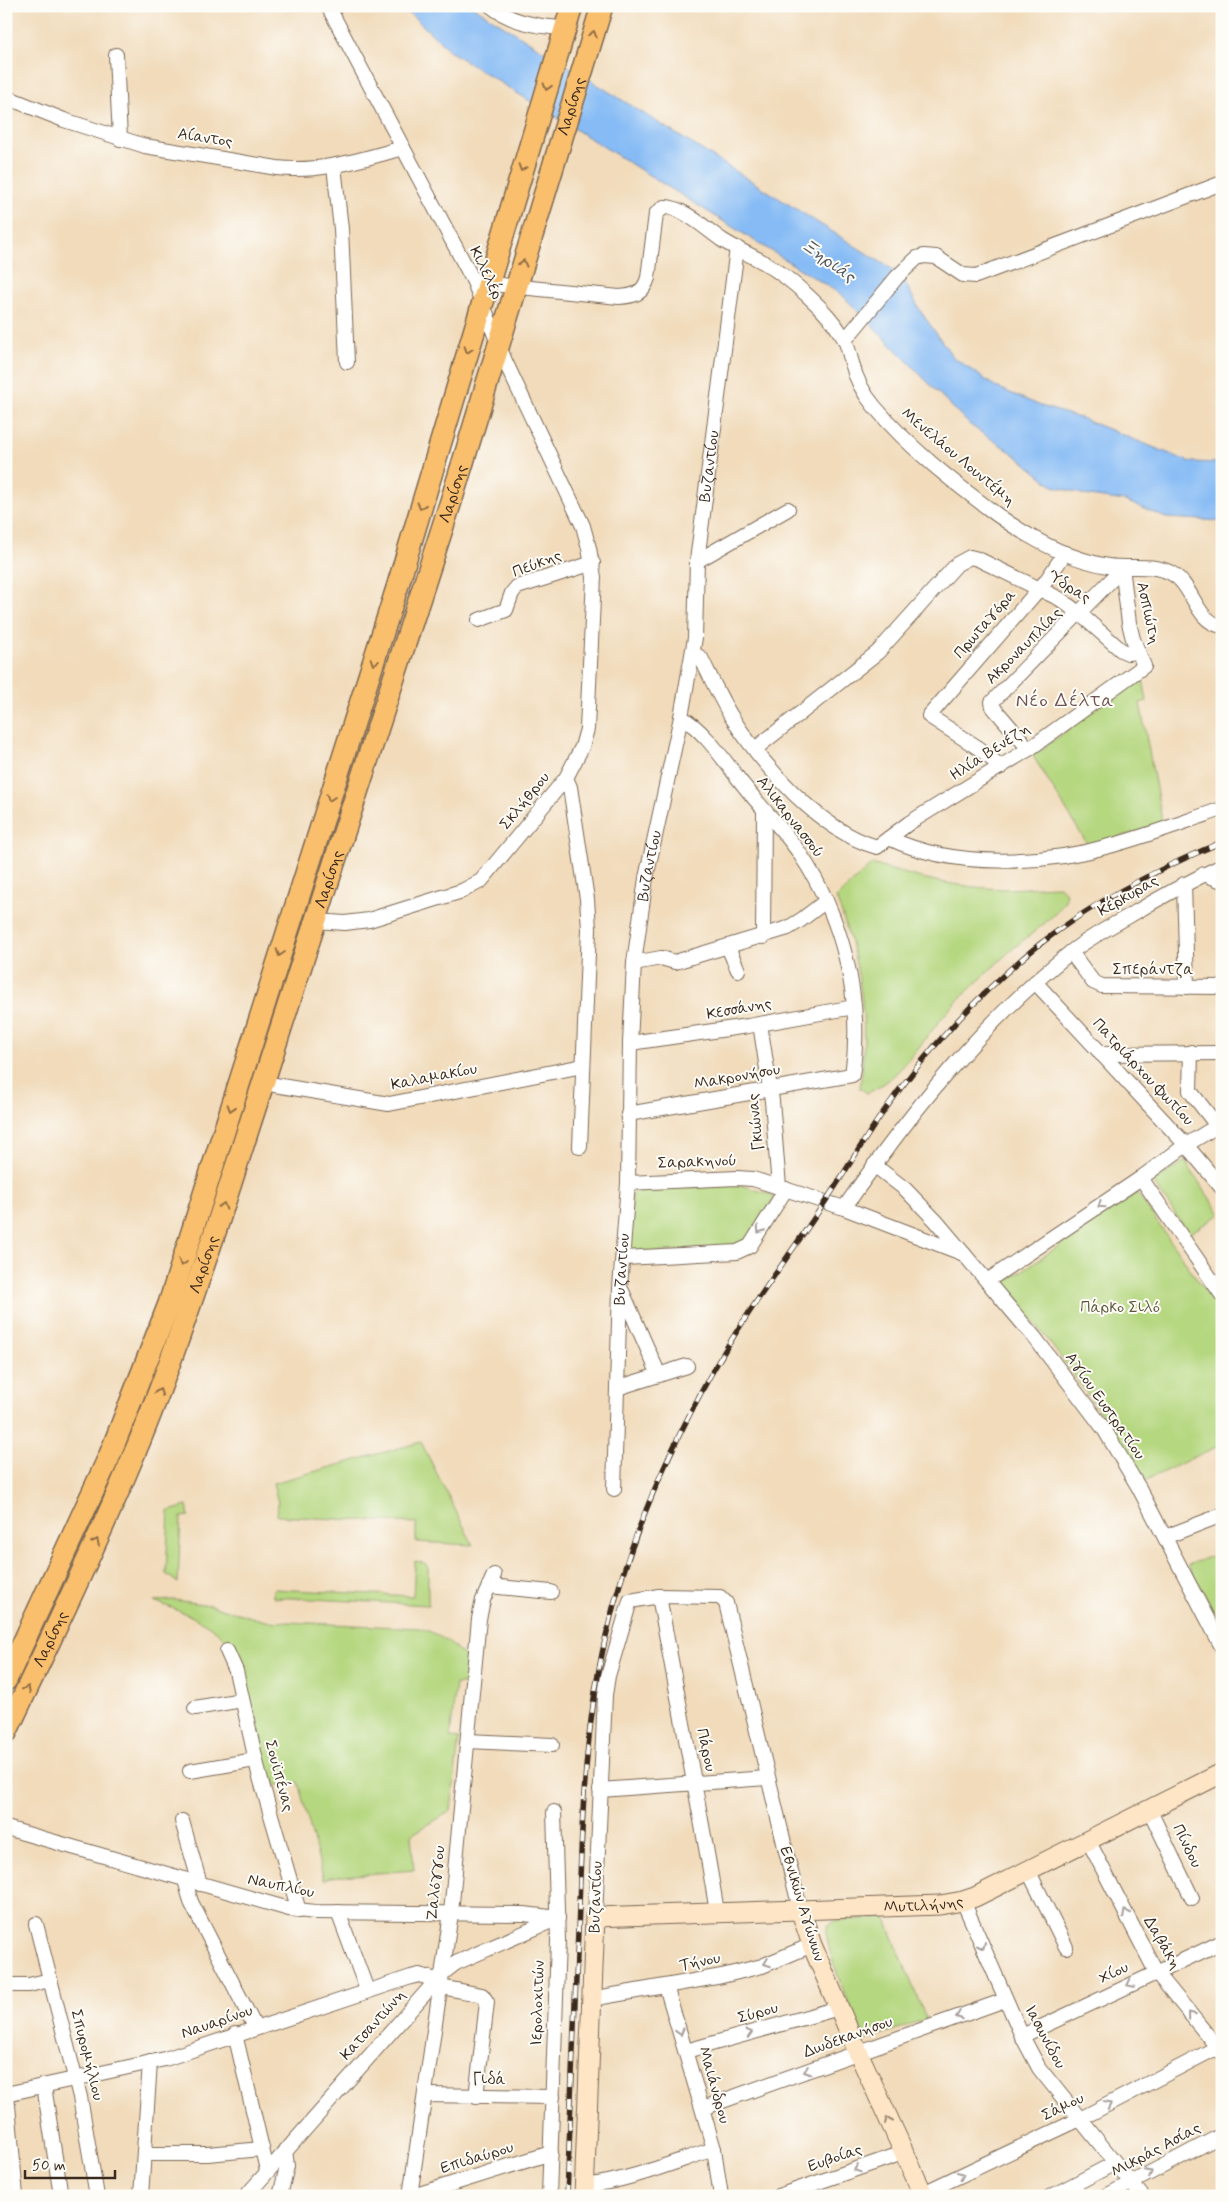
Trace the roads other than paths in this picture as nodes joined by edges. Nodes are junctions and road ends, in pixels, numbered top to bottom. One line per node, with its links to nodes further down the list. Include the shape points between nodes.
1 (328, 6): 9 (street, Κιλελέρ)
2 (491, 6): 5 (street, via 524,22)
3 (572, 6): 5 (main road, Λαρίσης)
4 (602, 6): 13 (main road, Λαρίσης, one-way to 4)
5 (565, 28): 14 (main road, Λαρίσης, one-way to 14)
6 (116, 55): 8 (street)
7 (6, 97): 8 (street, Αίαντος)
8 (120, 139): 10 (street, Αίαντος, via 277,168)
9 (403, 148): 10 (street, Αίαντος); 14 (street, Κιλελέρ)
10 (334, 166): 17 (street, via 341,229)
11 (1222, 183): 15 (street, via 986,273 963,275 929,256 913,260)
12 (736, 248): 13 (street, Μενελάου Λουντέμη, via 683,213 664,207 656,214 645,286 634,296); 15 (street, Μενελάου Λουντέμη, via 771,266 826,314); 20 (street, Βυζαντίου)
13 (516, 286): 14 (street, Μενελάου Λουντέμη); 16 (main road, Λαρίσης)
14 (481, 290): 16 (street, Κιλελέρ); 88 (main road, Λαρίσης, one-way to 88, via 378,650 169,1304 108,1457)
15 (845, 340): 19 (street, Μενελάου Λουντέμη, via 861,388 913,446 996,514 1033,538)
16 (498, 343): 21 (street, Κιλελέρ, via 572,500); 43 (main road, Λαρίσης)
17 (347, 362)
18 (788, 509): 20 (street)
19 (1065, 553): 22 (street, Μενελάου Λουντέμη); 23 (street, Πρωταγόρα)
20 (698, 561): 28 (street, Βυζαντίου)
21 (593, 563): 25 (street, Πεύκης, via 517,587 506,610); 34 (street, Σκλήθρου, via 588,729)
22 (1122, 568): 24 (street, Ακροναυπλίας); 26 (street, Μενελάου Λουντέμη, via 1155,568 1173,574 1188,588 1205,617); 27 (street, Ασπιώτη, via 1129,623)
23 (1040, 588): 24 (street, Ύδρας); 31 (street, Ύδρας, via 973,557 965,559 878,652); 33 (street, Πρωταγόρα, via 929,716)
24 (1080, 614): 27 (street, Ύδρας, via 1122,650); 32 (street, Ακροναυπλίας, via 992,702)
25 (479, 620)
26 (1222, 626)
27 (1138, 652): 29 (street, Ασπιώτη)
28 (693, 653): 30 (street, Βυζαντίου); 31 (street, via 701,658 730,714)
29 (1144, 666): 32 (street, Ηλία Βενέζη)
30 (681, 717): 36 (street, Αλικαρνασσού, via 701,733); 47 (street, Βυζαντίου, via 646,878)
31 (755, 749): 37 (street, Ηλία Βενέζη, via 820,817 845,834 877,847)
32 (1029, 749): 33 (street, Ηλία Βενέζη)
33 (1002, 767): 37 (street, Ηλία Βενέζη)
34 (566, 778): 43 (street, Σκλήθρου, via 486,876 474,886 369,920 345,924); 58 (street, via 570,786 589,916)
35 (1222, 809): 37 (street, via 1112,846 998,861 935,854)
36 (764, 812): 42 (street, Αλικαρνασσού, via 799,853); 44 (street)
37 (888, 838)
38 (1222, 866): 39 (street, Κέρκυρας)
39 (1204, 874): 40 (street); 41 (street, Κέρκυρας)
40 (1222, 881)
41 (1184, 884): 46 (street, Κέρκυρας); 50 (street)
42 (826, 900): 44 (street, via 793,925); 52 (street, Αλικαρνασσού, via 844,953)
43 (315, 920): 60 (main road, Λαρίσης)
44 (763, 937): 45 (street)
45 (728, 947): 47 (street, via 675,962 661,958); 48 (street)
46 (1071, 952): 49 (street, Κέρκυρας); 50 (street, Σπεράντζα, via 1093,982 1102,986)
47 (634, 963): 54 (street, Βυζαντίου)
48 (738, 970)
49 (1035, 982): 57 (street, Πατριάρχου Φωτίου); 66 (street, via 942,1078)
50 (1187, 987): 51 (street, Σπεράντζα)
51 (1222, 987)
52 (854, 1007): 53 (street, Κεσσάνης); 59 (street, Αλικαρνασσού)
53 (760, 1024): 54 (street, Κεσσάνης); 61 (street, Γκιώνας)
54 (630, 1043): 62 (street, Βυζαντίου)
55 (1191, 1052): 56 (street); 57 (street); 63 (street, via 1190,1091)
56 (1222, 1053)
57 (1101, 1054): 64 (street, Πατριάρχου Φωτίου)
58 (583, 1066): 60 (street, Καλαμακίου, via 389,1104); 65 (street)
59 (852, 1075): 61 (street, Μακρονήσου)
60 (262, 1083): 91 (main road, Λαρίσης, one-way to 60, via 102,1530 155,1403 216,1229)
61 (771, 1088): 62 (street, Μακρονήσου); 69 (street, Γκιώνας)
62 (628, 1114): 68 (street, Βυζαντίου)
63 (1220, 1127): 64 (street)
64 (1186, 1145): 67 (street); 70 (street, Πατριάρχου Φωτίου)
65 (580, 1147)
66 (874, 1165): 72 (street); 73 (street, Αγίου Ευστρατίου, via 923,1207)
67 (1141, 1178): 75 (street, one-way to 75); 77 (street)
68 (628, 1183): 69 (street, Σαρακηνού, via 742,1178); 74 (street, Βυζαντίου)
69 (782, 1188): 71 (street, Σαρακηνού); 74 (street, one-way to 74, via 750,1246 745,1249)
70 (1222, 1188)
71 (825, 1202): 72 (street, Αγίου Ευστρατίου)
72 (844, 1208): 73 (street, Αγίου Ευστρατίου)
73 (964, 1254): 75 (street, Αγίου Ευστρατίου)
74 (624, 1258): 76 (street, Βυζαντίου)
75 (987, 1281): 83 (street, Αγίου Ευστρατίου, via 1104,1429)
76 (620, 1288): 79 (street); 80 (street, Βυζαντίου)
77 (1222, 1294)
78 (686, 1366): 79 (street)
79 (659, 1375): 80 (street)
80 (616, 1388): 81 (street, Βυζαντίου)
81 (614, 1489)
82 (1222, 1515): 83 (street)
83 (1165, 1537): 86 (street, Αγίου Ευστρατίου)
84 (551, 1592): 92 (street, Ζαλόγγου, via 492,1581 479,1619)
85 (659, 1596): 97 (street, Εθνικών Αγώνων, via 713,1596 726,1603); 98 (street, Πάρου); 99 (street, Βυζαντίου, via 630,1601 606,1684)
86 (1222, 1647)
87 (226, 1651): 89 (street, Σουϊπένας, via 235,1667)
88 (6, 1680)
89 (242, 1700): 90 (street); 94 (street, Σουϊπένας)
90 (195, 1708)
91 (6, 1733)
92 (468, 1741): 93 (street); 114 (street, Ζαλόγγου)
93 (552, 1745)
94 (256, 1760): 95 (street); 111 (street, Σουϊπένας)
95 (190, 1771)
96 (1222, 1773): 100 (street, Μυτιλήνης)
97 (767, 1778): 98 (street); 110 (street, Εθνικών Αγώνων)
98 (696, 1784): 99 (street); 113 (street, Πάρου)
99 (600, 1790): 115 (street, Βυζαντίου)
100 (1149, 1809): 104 (street, Μυτιλήνης); 108 (street, Πίνδου)
101 (554, 1812): 116 (street, Ιερολοχιτών)
102 (182, 1821): 107 (street)
103 (6, 1828): 106 (street, Ναυπλίου)
104 (1088, 1840): 105 (street, Μυτιλήνης); 121 (street, Δαβάκη, one-way to 104)
105 (1028, 1870): 109 (street, Μυτιλήνης); 120 (street)
106 (185, 1880): 107 (street, Ναυπλίου); 130 (street, via 191,1902)
107 (200, 1884): 111 (street, Ναυπλίου)
108 (1192, 1898)
109 (962, 1901): 110 (street, Μυτιλήνης); 128 (street, Ιασωνίδου, one-way to 128)
110 (800, 1909): 113 (street, Μυτιλήνης); 119 (street, Εθνικών Αγώνων)
111 (299, 1911): 112 (street, Ναυπλίου)
112 (338, 1912): 114 (street, Ναυπλίου); 126 (street)
113 (717, 1912): 115 (street, Μυτιλήνης)
114 (451, 1913): 116 (street, Ναυπλίου); 123 (street, Ζαλόγγου)
115 (595, 1916): 127 (street, Βυζαντίου)
116 (558, 1918): 123 (street, Κατσαντώνη, via 456,1963); 142 (street, Ιερολοχιτών)
117 (36, 1924): 122 (street, Σπυρομήλιου)
118 (1222, 1942): 121 (street, Χίου)
119 (812, 1945): 125 (street, Τήνου, one-way to 125, via 762,1966); 129 (street, Εθνικών Αγώνων)
120 (1066, 1947)
121 (1156, 1972): 132 (street, Χίου, one-way to 132); 133 (street, Δαβάκη, one-way to 121)
122 (50, 1980): 124 (street, via 29,1985); 137 (street, Σπυρομήλιου)
123 (440, 1980): 126 (street, Ναυαρίνου, via 419,1975); 140 (street, Ζαλόγγου); 141 (street, Ναυαρίνου, via 482,1995 487,2002); 148 (street, Κατσαντώνη)
124 (6, 1985)
125 (666, 1986): 127 (street, Τήνου); 134 (street, Μαιάνδρου, one-way to 134)
126 (367, 1990): 130 (street, Ναυαρίνου)
127 (591, 1999): 155 (street, Βυζαντίου)
128 (1005, 2000): 132 (street, Ιασωνίδου); 135 (street, Δωδεκανήσου, one-way to 135)
129 (839, 2008): 134 (street, Σύρου, one-way to 129); 135 (street, Εθνικών Αγώνων)
130 (255, 2027): 131 (street, Ναυαρίνου)
131 (235, 2034): 136 (street, Ναυαρίνου); 146 (street)
132 (1022, 2036): 144 (street, Ιασωνίδου, via 1042,2073)
133 (1220, 2048): 144 (street, Σάμου, one-way to 133)
134 (686, 2051): 143 (street, Μαιάνδρου)
135 (858, 2052): 143 (street, Δωδεκανήσου, one-way to 143); 150 (street, Εθνικών Αγώνων, one-way to 135)
136 (150, 2062): 137 (street, Ναυαρίνου); 151 (street)
137 (75, 2079): 138 (street, Ναυαρίνου); 159 (street, Σπυρομήλιου)
138 (44, 2086): 139 (street, Ναυαρίνου); 158 (street)
139 (7, 2094): 157 (street)
140 (425, 2096): 141 (street, Γιδά); 163 (street, Ζαλόγγου)
141 (476, 2097): 142 (street, Γιδά)
142 (553, 2097): 149 (street, Ιερολοχιτών)
143 (703, 2108): 147 (street, Μαιάνδρου)
144 (1080, 2119): 152 (street, Ιασωνίδου); 156 (street, Σάμου, one-way to 144)
145 (1222, 2135): 154 (street, Μικράς Ασίας, one-way to 145)
146 (262, 2149): 151 (street, via 208,2154); 153 (street)
147 (714, 2149): 155 (street); 165 (street, Μαιάνδρου)
148 (285, 2150): 153 (street, Κατσαντώνη); 162 (street, via 287,2166)
149 (551, 2153): 163 (street, Επιδαύρου); 164 (street, Ιερολοχιτών)
150 (903, 2153): 156 (street, Εθνικών Αγώνων); 166 (street, Ευβοίας, one-way to 166)
151 (144, 2154): 160 (street)
152 (1115, 2162): 154 (street, Ιασωνίδου); 167 (street)
153 (267, 2170): 161 (street, Κατσαντώνη)
154 (1131, 2182): 168 (street, Μικράς Ασίας); 169 (street, Ιασωνίδου)
155 (584, 2191)
156 (921, 2195)
157 (16, 2196)
158 (61, 2196)
159 (97, 2196)
160 (141, 2196)
161 (246, 2196)
162 (280, 2196)
163 (411, 2196)
164 (550, 2196)
165 (721, 2196)
166 (778, 2196)
167 (1052, 2196)
168 (1106, 2196)
169 (1142, 2196)

